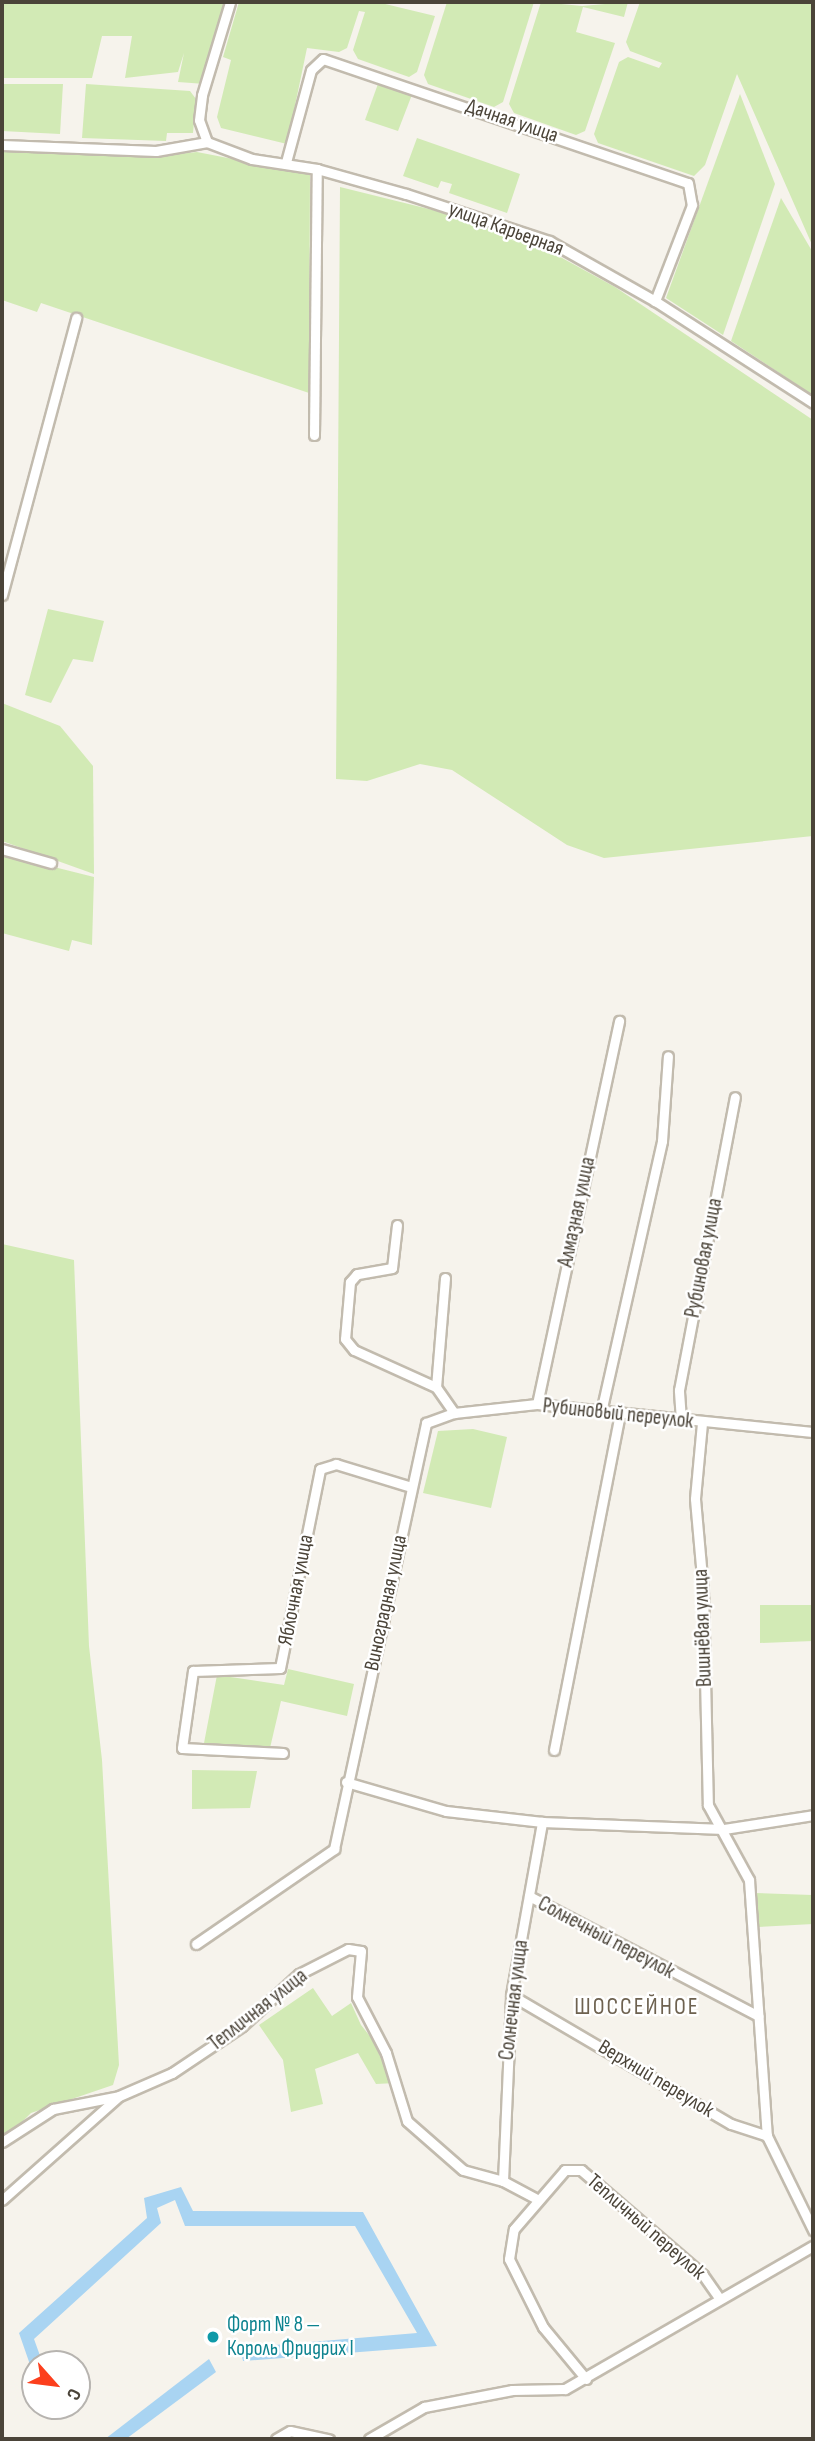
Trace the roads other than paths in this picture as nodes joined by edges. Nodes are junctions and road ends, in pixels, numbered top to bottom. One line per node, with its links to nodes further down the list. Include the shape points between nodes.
1 (230, 2): 2 (street, via 202,95 199,120)
2 (207, 142): 3 (street, via 156,151); 4 (street, улица Карьерная, via 252,159)
3 (2, 145)
4 (286, 163): 5 (street, улица Карьерная); 6 (street, Дачная улица, via 311,69 323,59 688,183 692,205)
5 (317, 169): 6 (street, улица Карьерная, via 549,241); 9 (street)
6 (655, 301): 8 (street, улица Карьерная)
7 (76, 318): 10 (street)
8 (813, 403)
9 (314, 435)
10 (2, 595)
11 (2, 849): 12 (street)
12 (51, 863)
13 (619, 1021): 19 (street, Алмазная улица)
14 (668, 1056): 20 (street, via 662,1142)
15 (735, 1097): 23 (street, Рубиновая улица, via 679,1390)
16 (397, 1225): 18 (street, via 392,1268 357,1275 350,1282 345,1339 354,1350)
17 (445, 1278): 18 (street)
18 (436, 1387): 21 (street)
19 (537, 1404): 20 (street, Рубиновый переулок); 21 (street, Рубиновый переулок)
20 (601, 1412): 22 (street, Рубиновый переулок)
21 (454, 1413): 24 (street, Рубиновый переулок)
22 (620, 1415): 23 (street, Рубиновый переулок); 28 (street)
23 (681, 1420): 25 (street, Рубиновый переулок)
24 (426, 1423): 27 (street, Виноградная улица)
25 (702, 1423): 26 (street, Рубиновый переулок); 33 (street, Вишнёвая улица, via 695,1499 708,1805)
26 (813, 1432)
27 (411, 1487): 29 (street, Яблочная улица, via 337,1464 320,1469 280,1668 193,1671 183,1748); 30 (street, Виноградная улица)
28 (554, 1750)
29 (283, 1752)
30 (346, 1782): 32 (street, via 446,1811); 35 (street, Виноградная улица, via 334,1849)
31 (813, 1815): 33 (street)
32 (542, 1822): 33 (street); 34 (street, Солнечная улица)
33 (724, 1829): 37 (street, Вишнёвая улица, via 749,1881)
34 (529, 1896): 36 (street, Солнечная улица); 37 (street, Солнечный переулок)
35 (196, 1944)
36 (511, 1994): 39 (street, Верхний переулок, via 731,2124); 41 (street, Солнечная улица)
37 (759, 2016): 39 (street, Вишнёвая улица)
38 (119, 2096): 40 (street, via 53,2109); 41 (street, Тепличная улица, via 173,2073 242,2026 299,1974 348,1949 361,1951 357,1997 386,2053 407,2122 463,2170); 42 (street)
39 (767, 2136): 44 (street)
40 (2, 2142)
41 (503, 2181): 43 (street, Тепличная улица)
42 (3, 2197)
43 (535, 2199): 46 (street, Тепличный переулок, via 565,2169 581,2171 703,2275); 47 (street, via 508,2244 513,2275 543,2327)
44 (813, 2230)
45 (813, 2246): 46 (street)
46 (720, 2299): 47 (street)
47 (586, 2379): 50 (street, via 565,2389 512,2390 424,2407)
48 (276, 2439): 49 (street, via 290,2431)
49 (329, 2439)
50 (369, 2439)

